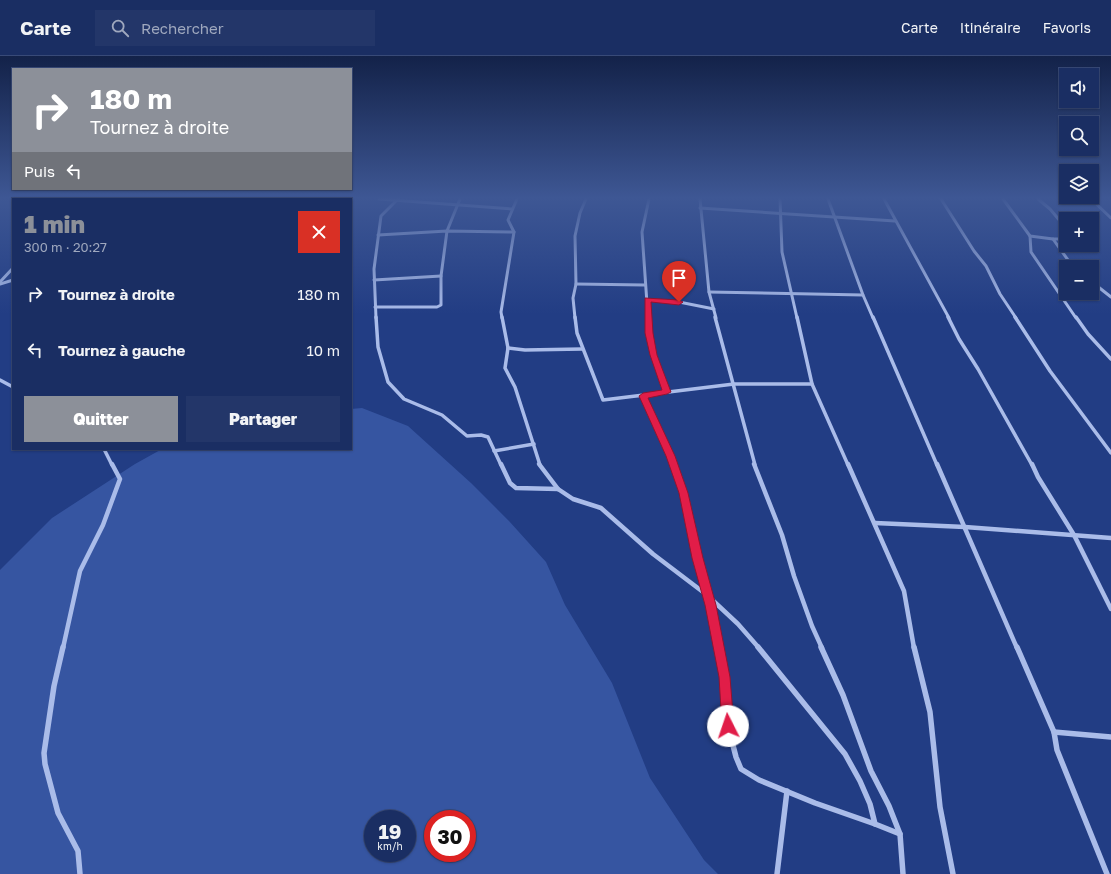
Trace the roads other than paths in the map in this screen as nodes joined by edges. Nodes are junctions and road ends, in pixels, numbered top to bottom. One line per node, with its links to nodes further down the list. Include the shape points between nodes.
1 (378, 237): 19 (street)
2 (446, 237): 17 (street)
3 (513, 237): 31 (street, via 501,312)
4 (574, 237): 21 (street)
5 (643, 237): 22 (street)
6 (703, 237): 24 (street)
7 (781, 237): 25 (street)
8 (842, 237): 26 (street)
9 (905, 237): 47 (street, via 959,339)
10 (965, 237): 43 (street, via 986,266 1000,294 1050,371)
11 (1030, 237): 33 (street, via 1031,252 1058,293 1088,334)
12 (1039, 237): 13 (street)
13 (1053, 239): 14 (street); 15 (street)
14 (1059, 239)
15 (1068, 260)
16 (12, 269): 20 (street)
17 (442, 276): 19 (street); 29 (street, via 440,306)
18 (12, 280): 20 (street)
19 (374, 280): 29 (street)
20 (0, 283)
21 (576, 284): 22 (street); 32 (street, via 574,298 577,333)
22 (645, 285): 28 (street)
23 (1099, 288): 27 (street)
24 (709, 292): 25 (street); 30 (street)
25 (790, 293): 26 (street); 36 (street)
26 (863, 295): 46 (street)
27 (1111, 297)
28 (647, 300): 30 (street, via 679,302); 38 (street, via 649,333)
29 (375, 307): 42 (street, via 378,347 388,382 398,394 411,403 442,415 467,436 488,437)
30 (714, 309): 35 (street)
31 (508, 348): 32 (street); 40 (street, via 505,368 516,388 519,404)
32 (582, 349): 39 (street, via 603,400)
33 (1111, 359)
34 (0, 380): 37 (street)
35 (734, 384): 36 (street); 38 (street); 55 (street, via 753,462 782,535 812,626 844,695 872,771)
36 (812, 384): 45 (street)
37 (12, 386)
38 (667, 392): 39 (street)
39 (643, 396): 49 (street, via 684,493)
40 (534, 444): 42 (street); 44 (street, via 540,466)
41 (105, 450): 56 (street, via 120,479 103,525 80,571 54,686 44,753 58,813 78,850)
42 (494, 451): 44 (street, via 510,483 516,488)
43 (1111, 453)
44 (558, 489): 49 (street, via 573,499 607,512 622,528)
45 (875, 523): 46 (street); 59 (street, via 904,591 912,640 930,712 940,807)
46 (965, 527): 47 (street); 51 (street)
47 (1074, 535): 48 (street); 50 (street)
48 (1111, 538)
49 (707, 595): 53 (street, via 724,677 728,726 736,757 743,771); 54 (street, via 738,624 774,665 842,749 860,781)
50 (1111, 609)
51 (1054, 732): 52 (street); 60 (street, via 1057,750)
52 (1111, 737)
53 (787, 791): 54 (street); 57 (street)
54 (876, 824): 55 (street)
55 (900, 834): 58 (street)
56 (80, 874)
57 (777, 874)
58 (903, 874)
59 (953, 874)
60 (1107, 874)

